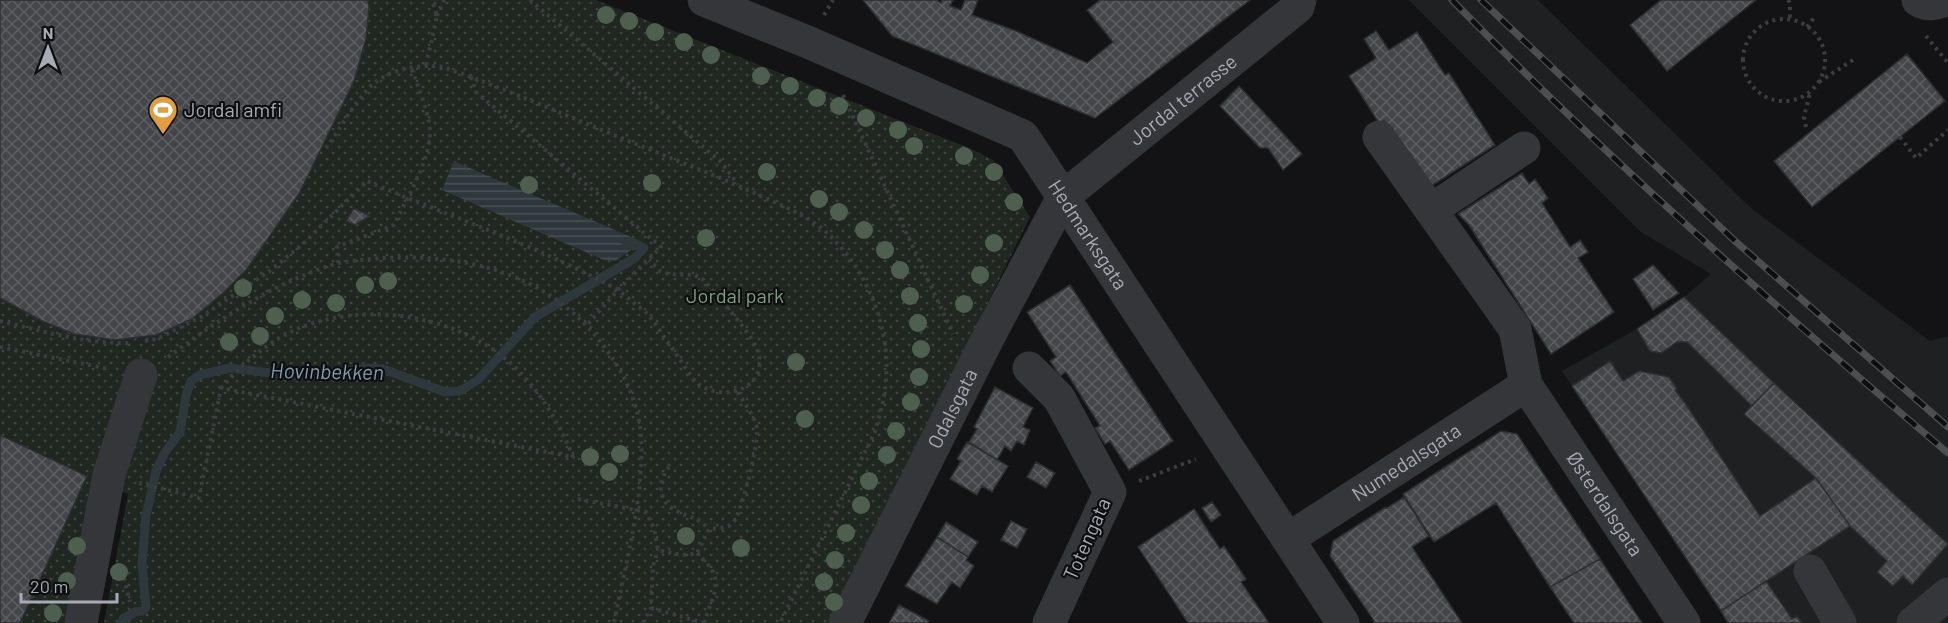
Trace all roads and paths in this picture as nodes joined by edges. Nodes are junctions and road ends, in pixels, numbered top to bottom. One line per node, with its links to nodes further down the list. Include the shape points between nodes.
1 (432, 0): 10 (path)
2 (444, 0): 10 (path)
3 (530, 0): 26 (path, via 721,162)
4 (704, 0): 27 (street, Hedmarksgata, via 1023,136)
5 (1300, 0): 27 (street, Jordal terrasse, via 1298,7)
6 (1788, 0): 11 (path)
7 (1918, 0): 8 (street, via 1924,4)
8 (1946, 0)
9 (1816, 15): 12 (path)
10 (437, 16): 14 (path)
11 (1790, 19): 12 (path); 18 (path, via 1763,24 1752,33 1744,51 1744,72 1750,84 1771,100 1798,99)
12 (1807, 27): 17 (path, via 1821,43 1825,56)
13 (1856, 58): 17 (path)
14 (426, 64): 15 (path); 16 (path)
15 (411, 67): 24 (path, via 376,82); 28 (path, via 430,130 428,152)
16 (471, 77): 26 (path); 30 (path, via 476,92 661,247)
17 (1819, 82): 18 (path)
18 (1810, 92): 20 (path, via 1804,117)
19 (843, 95): 37 (path)
20 (1806, 127)
21 (1948, 130): 23 (path, via 1916,158)
22 (1379, 137): 29 (street)
23 (1900, 137)
24 (326, 148)
25 (1524, 148): 29 (street)
26 (740, 186): 61 (path, via 796,212 826,232 861,276 878,310 885,339 884,400 875,432)
27 (1063, 197): 37 (street, Odalsgata); 42 (street, Hedmarksgata)
28 (407, 198): 31 (path, via 394,225 338,247); 32 (path, via 529,246); 33 (path, via 367,181 271,270 201,317 157,339 108,344)
29 (1431, 210): 39 (street, via 1515,329)
30 (649, 260): 32 (path); 41 (path, via 660,271 695,275 704,280 756,345 760,363 757,373 747,387)
31 (338, 263): 34 (path, via 403,256 462,261 548,292); 38 (path, via 265,292)
32 (618, 290): 34 (path); 41 (path, via 649,315 700,386 720,392)
33 (0, 321)
34 (587, 325): 47 (path, via 614,359 638,416 640,467)
35 (0, 346): 38 (path)
36 (1029, 368): 45 (street, Totengata, via 1059,398)
37 (970, 373): 62 (street, Odalsgata)
38 (141, 375): 57 (street, via 109,475)
39 (1526, 385): 49 (street, Numedalsgata); 65 (street, Østerdalsgata)
40 (221, 388): 40 (path, via 332,410 573,456 550,410 506,359 460,333 410,317 366,314 315,322 250,358); 44 (path, via 199,498)
41 (737, 391): 48 (path, via 756,424 758,441 737,518 727,526)
42 (1228, 447): 45 (path); 49 (street, Hedmarksgata)
43 (669, 467): 48 (path, via 661,478 664,500 672,509 697,518)
44 (131, 481)
45 (1110, 492): 63 (street, Totengata)
46 (578, 499): 47 (path)
47 (636, 508): 50 (path, via 650,516); 58 (path)
48 (709, 529): 51 (path)
49 (1288, 539): 64 (street, Hedmarksgata)
50 (658, 550): 51 (path); 56 (path, via 653,566)
51 (697, 553): 60 (path, via 715,576)
52 (1810, 571): 66 (street)
53 (124, 576): 55 (path)
54 (1948, 594): 67 (street)
55 (130, 602)
56 (651, 608): 59 (path); 60 (path)
57 (81, 623)
58 (614, 623)
59 (643, 623)
60 (704, 623)
61 (780, 623)
62 (845, 623)
63 (1049, 623)
64 (1343, 623)
65 (1683, 623)
66 (1840, 623)
67 (1913, 623)

